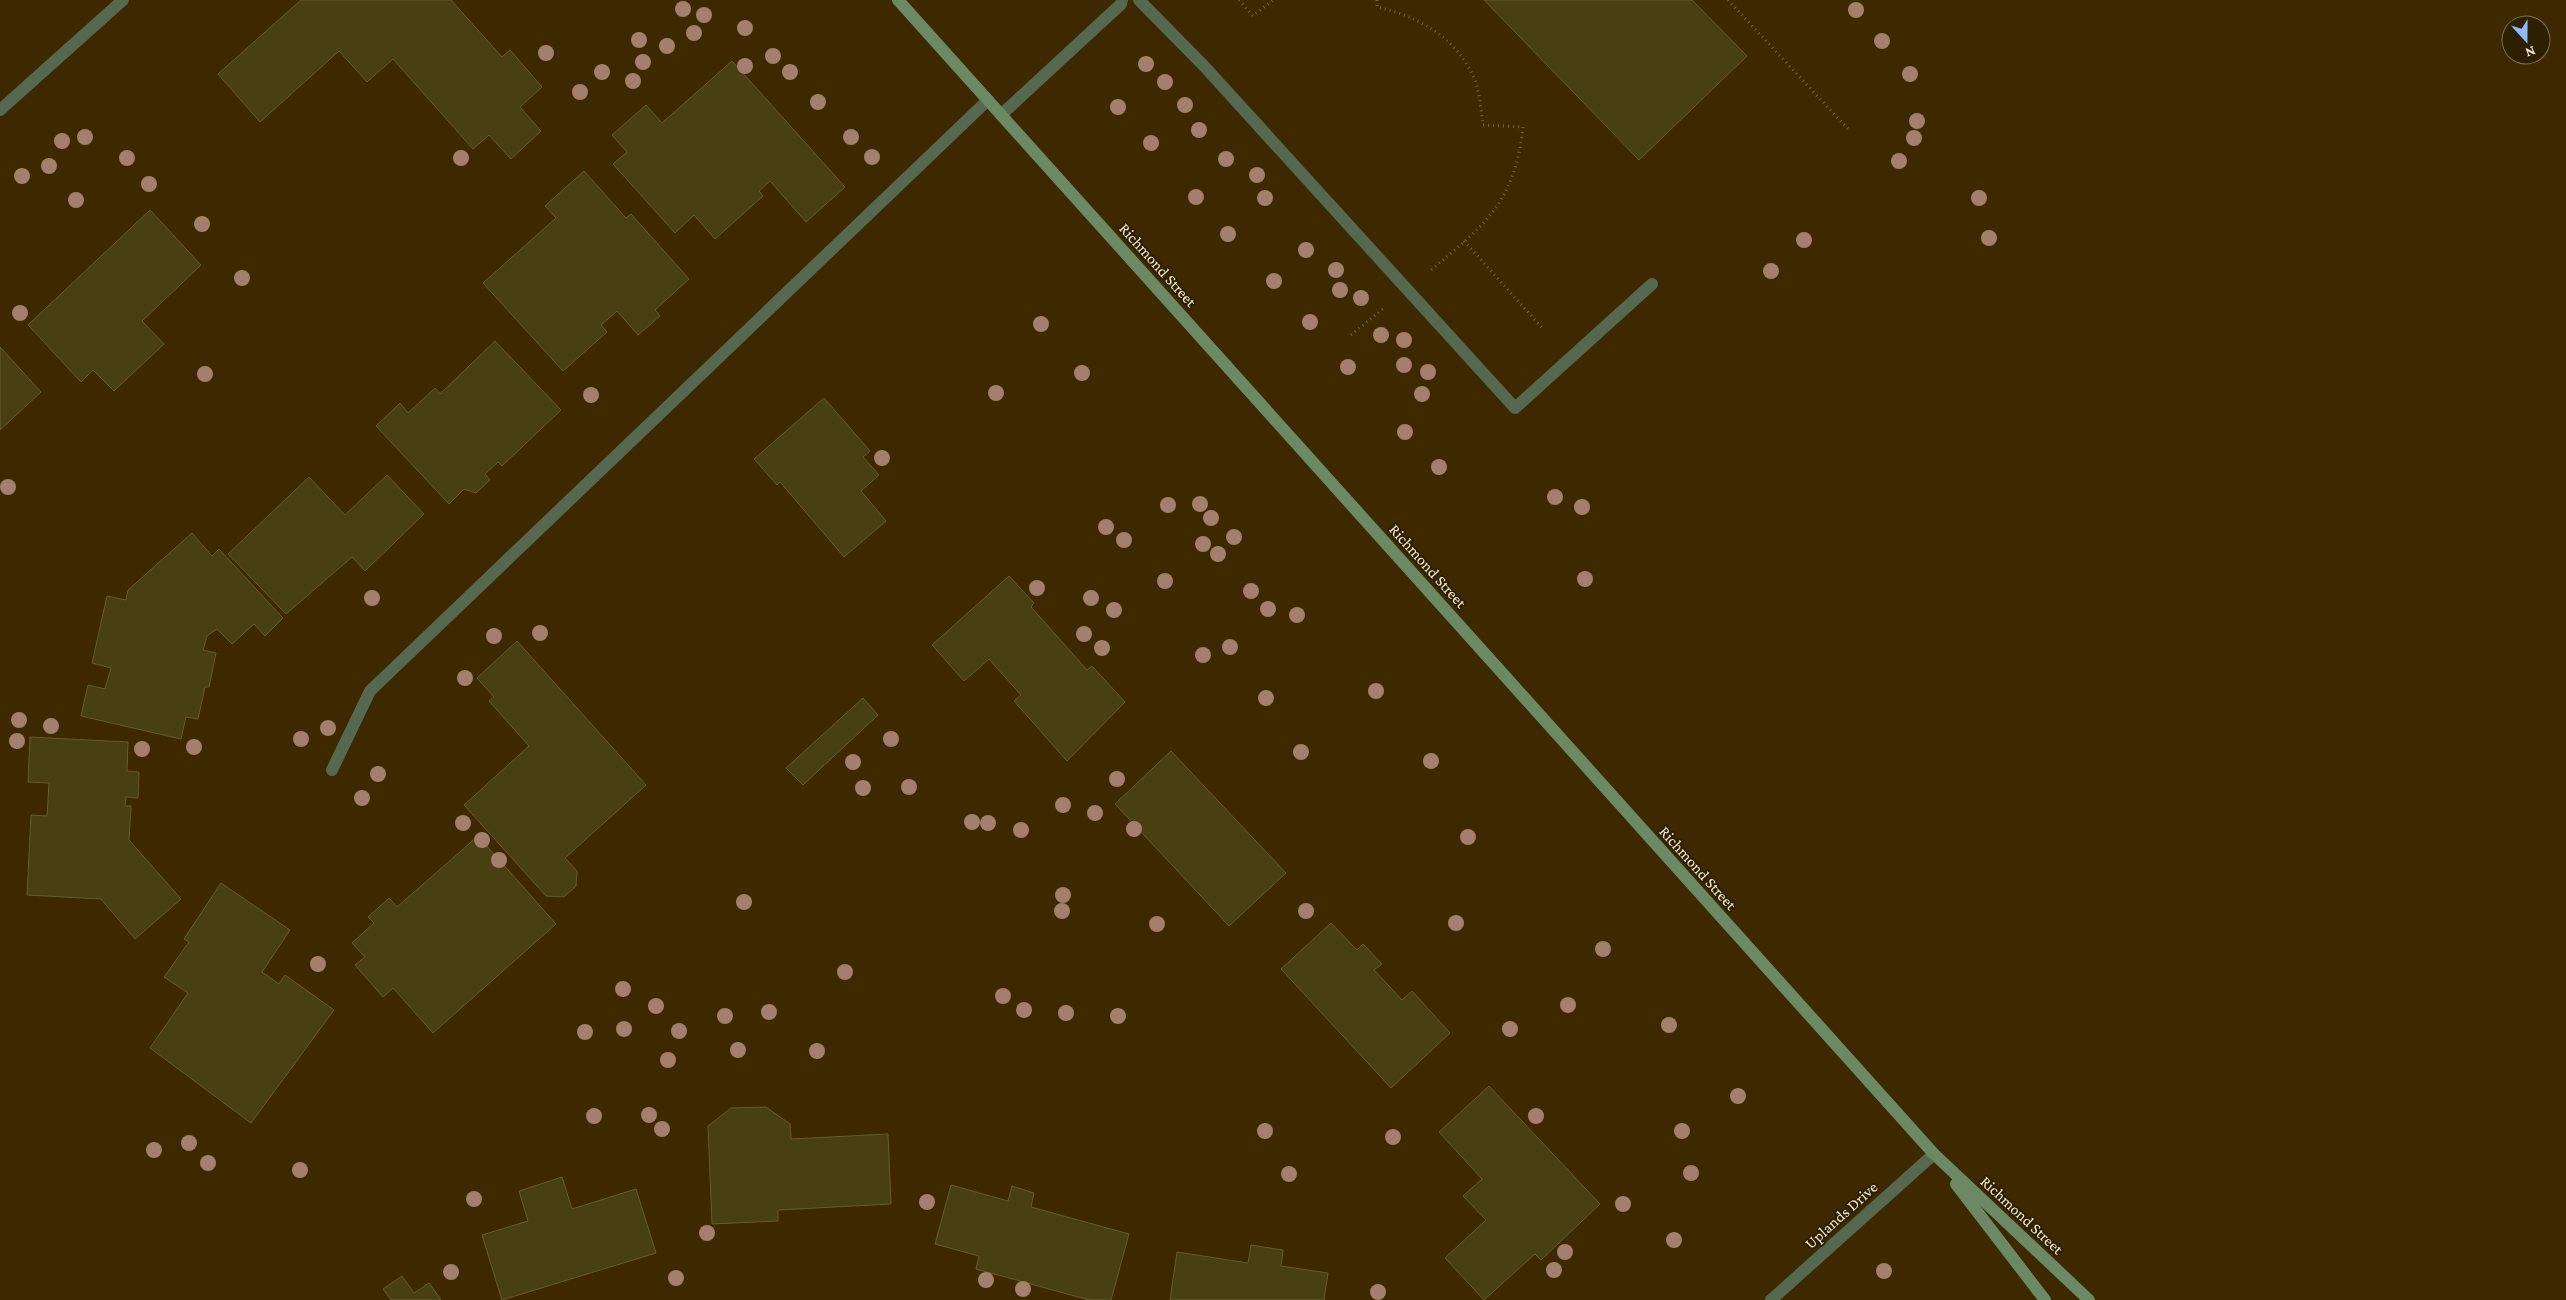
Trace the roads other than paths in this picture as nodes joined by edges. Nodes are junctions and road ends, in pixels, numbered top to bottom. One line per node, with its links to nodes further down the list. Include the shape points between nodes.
1 (123, 0): 6 (street)
2 (898, 0): 5 (main road, Richmond Street)
3 (1122, 0): 7 (street)
4 (1140, 0): 8 (street, via 1515,408)
5 (988, 100): 7 (main road, Richmond Street); 9 (street, via 370,691)
6 (0, 110)
7 (1001, 114): 10 (main road, Richmond Street)
8 (1652, 284)
9 (332, 770)
10 (1934, 1154): 11 (street, Uplands Drive); 12 (main road, Richmond Street); 13 (main road, Richmond Street)
11 (1771, 1300)
12 (2045, 1300)
13 (2089, 1300)

